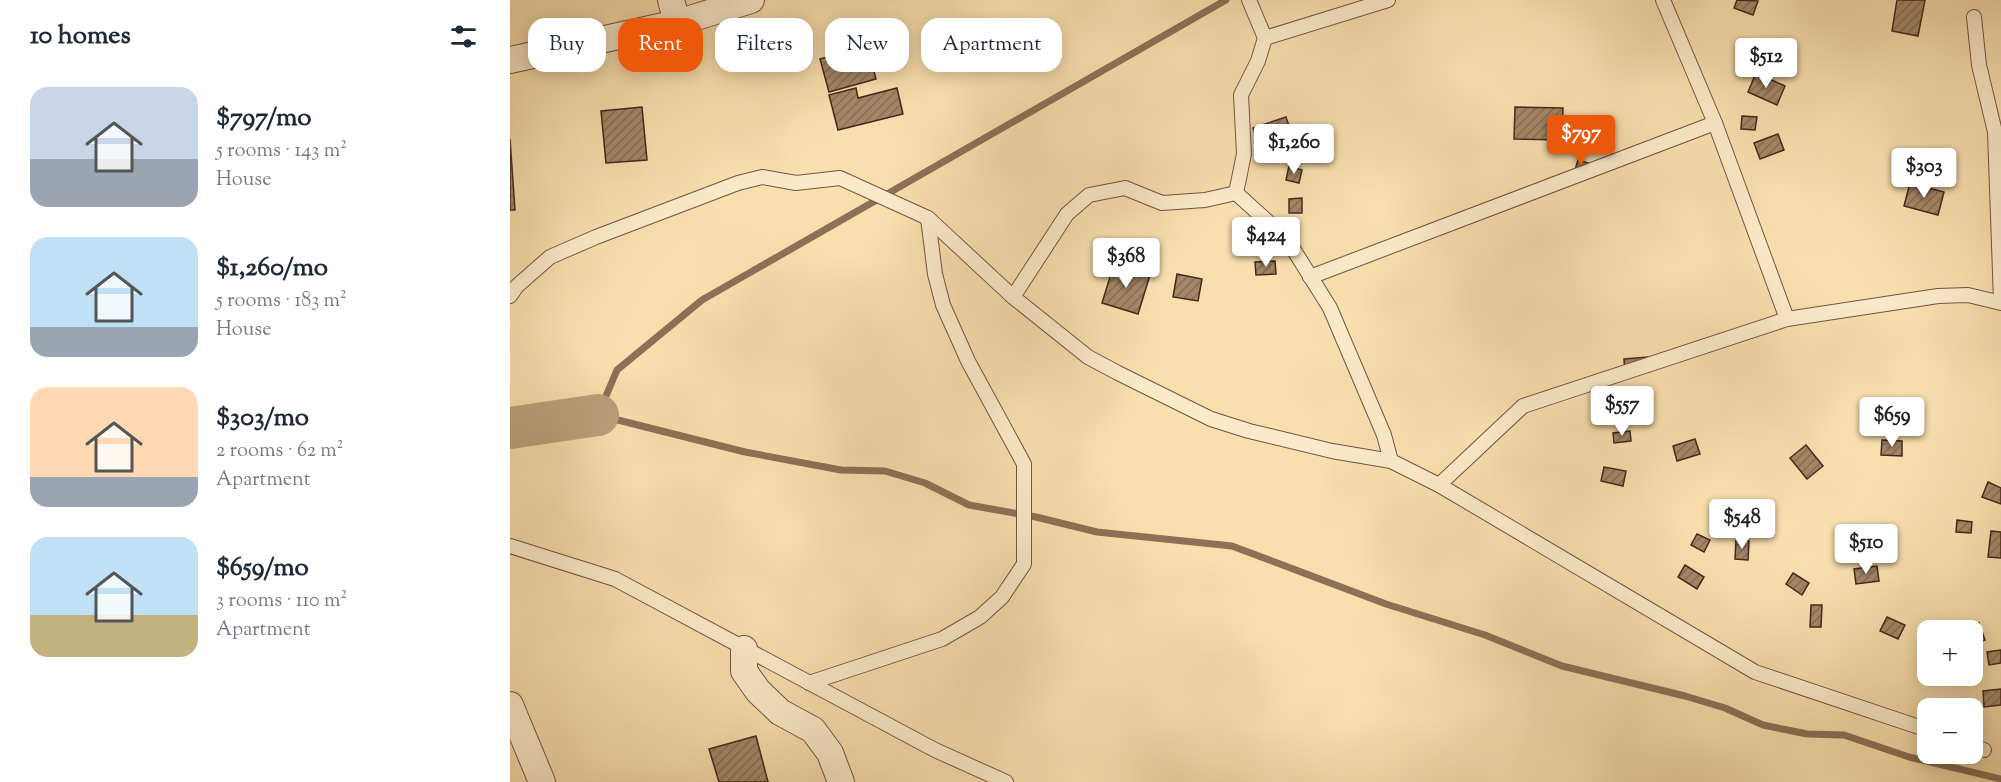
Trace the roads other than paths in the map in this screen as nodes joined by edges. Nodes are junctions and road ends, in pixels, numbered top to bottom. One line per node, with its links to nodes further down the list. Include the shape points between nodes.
1 (751, 0): 5 (street)
2 (1249, 0): 7 (lane)
3 (1388, 0): 7 (lane)
4 (1663, 0): 9 (lane)
5 (674, 11): 8 (street)
6 (1974, 17): 15 (lane, via 1979,64 1995,132)
7 (1265, 38): 10 (lane, via 1242,94 1244,154)
8 (510, 60)
9 (1715, 123): 12 (lane); 16 (lane)
10 (1236, 193): 12 (lane, via 1287,239); 14 (lane, via 1205,200 1162,202 1125,188 1089,195 1067,214)
11 (928, 218): 13 (lane, via 840,178 796,183 762,177 618,228 550,257); 14 (lane); 21 (lane, via 943,305 973,371 1024,464 1024,564 1002,597 980,617 942,639)
12 (1310, 277): 17 (lane, via 1346,344)
13 (510, 296)
14 (1013, 297): 17 (lane, via 1088,357 1211,419 1332,451)
15 (2001, 302): 16 (lane, via 1938,296)
16 (1787, 319): 18 (lane, via 1523,406)
17 (1391, 461): 18 (lane)
18 (1439, 485): 23 (lane, via 1755,672)
19 (510, 546): 20 (lane, via 615,579)
20 (744, 649): 21 (lane); 25 (street, via 744,671 753,684 780,712 813,730 830,753)
21 (809, 683): 26 (lane, via 935,750)
22 (510, 705): 24 (street)
23 (1917, 726)
24 (542, 782)
25 (841, 782)
26 (1006, 782)

